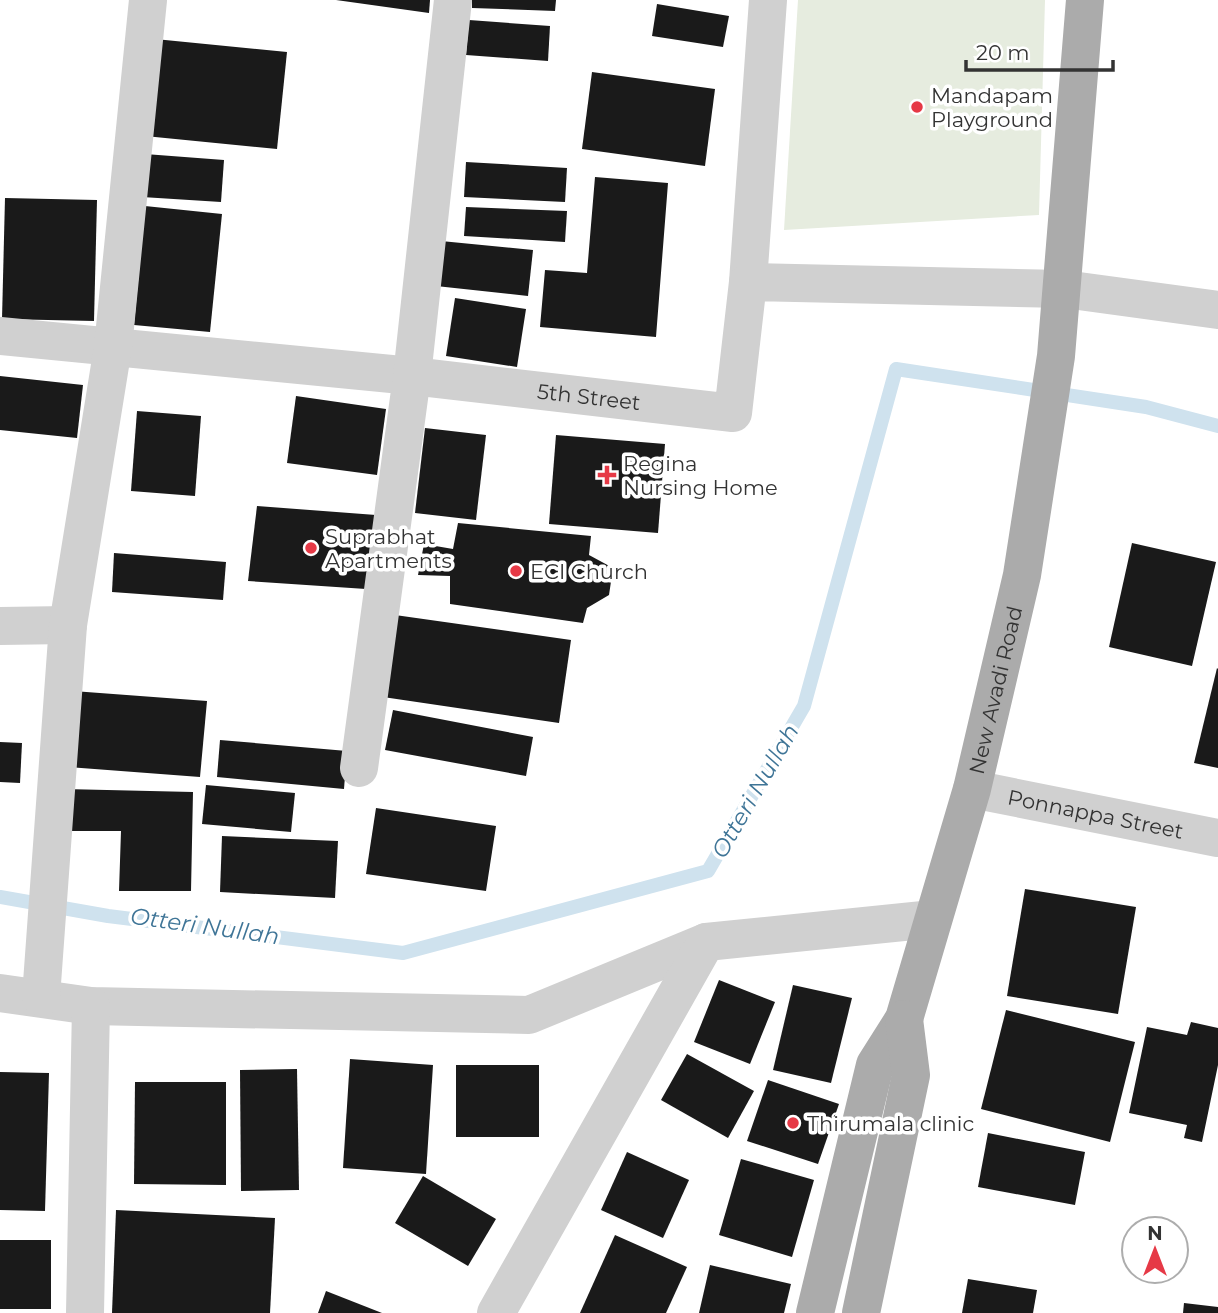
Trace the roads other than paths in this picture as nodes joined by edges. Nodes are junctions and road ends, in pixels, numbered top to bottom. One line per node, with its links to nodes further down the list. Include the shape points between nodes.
1 (148, 0): 9 (street)
2 (453, 0): 10 (street)
3 (768, 0): 5 (street)
4 (1085, 0): 6 (main road)
5 (748, 282): 6 (street); 10 (street, 5th Street, via 733,413)
6 (1063, 289): 7 (street); 14 (main road, New Avadi Road, via 1022,575)
7 (1218, 310)
8 (0, 335): 9 (street, 5th Street)
9 (113, 347): 10 (street, 5th Street); 11 (street)
10 (412, 376): 13 (street)
11 (68, 625): 12 (street); 19 (street)
12 (0, 626)
13 (359, 768)
14 (972, 789): 15 (street, Ponnappa Street); 16 (main road, New Avadi Road)
15 (1218, 838)
16 (933, 919): 17 (street); 21 (main road, New Avadi Road)
17 (706, 942): 20 (street, via 529,1015); 23 (street)
18 (0, 993): 19 (street)
19 (41, 998): 20 (street)
20 (92, 1006): 22 (street)
21 (904, 1018): 24 (main road, New Avadi Road, via 875,1065); 25 (main road, New Avadi Road, via 911,1075)
22 (85, 1313)
23 (496, 1313)
24 (815, 1313)
25 (861, 1313)

